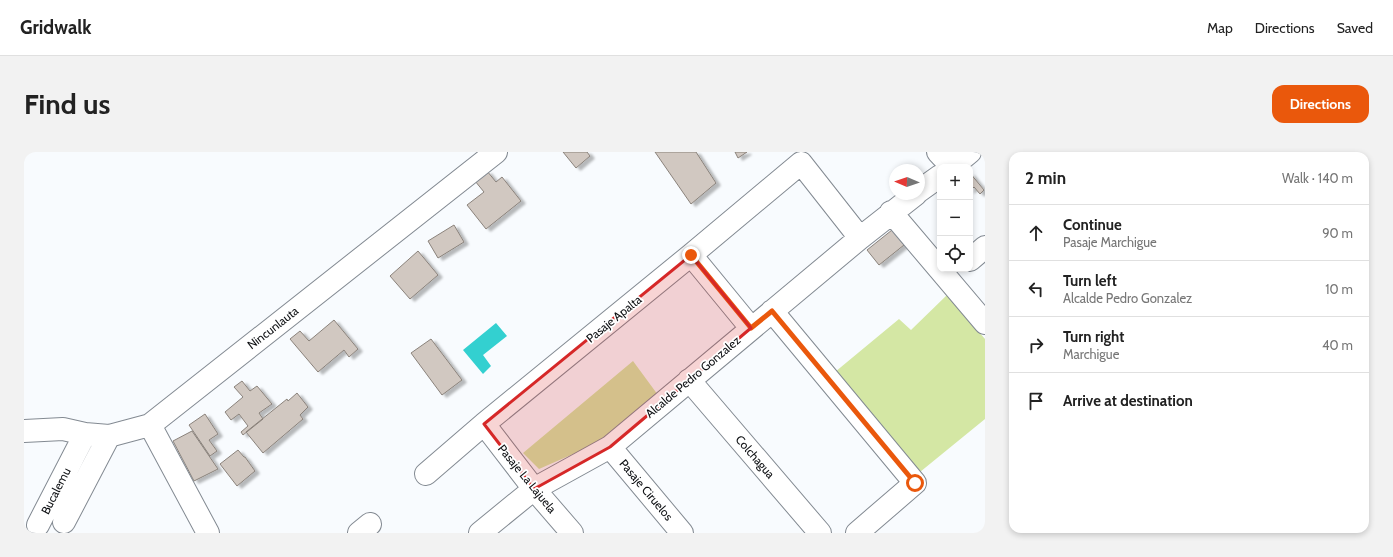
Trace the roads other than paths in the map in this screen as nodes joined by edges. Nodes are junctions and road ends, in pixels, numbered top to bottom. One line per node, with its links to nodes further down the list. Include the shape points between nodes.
1 (496, 152): 20 (street, Nincunlauta)
2 (938, 152): 4 (street)
3 (970, 152): 5 (street)
4 (949, 164)
5 (956, 164)
6 (937, 178): 7 (street)
7 (925, 187)
8 (908, 200): 9 (street, Alcalde Pedro Gonzalez)
9 (891, 212): 10 (street, Alcalde Pedro Gonzalez); 14 (street)
10 (860, 238): 12 (street, Pasaje Apalta, via 800,163); 15 (street, Alcalde Pedro Gonzalez)
11 (985, 248): 13 (street)
12 (691, 255): 17 (street); 19 (street, Pasaje Apalta)
13 (973, 258)
14 (954, 274): 16 (street)
15 (772, 311): 17 (street, Alcalde Pedro Gonzalez); 34 (street, via 915,483)
16 (985, 323)
17 (751, 328): 18 (street, Alcalde Pedro Gonzalez)
18 (689, 380): 24 (street, Alcalde Pedro Gonzalez); 33 (street, Colchagua)
19 (484, 424): 25 (street, Pasaje Apalta); 26 (street, Pasaje La Lajuela)
20 (150, 425): 23 (street, Nincunlauta); 29 (street)
21 (24, 431): 22 (street, Nincunlauta, via 63,429)
22 (84, 434): 23 (street, Nincunlauta); 27 (street, Bucalemu)
23 (108, 436): 28 (street, Bucalemu)
24 (610, 447): 26 (street, Alcalde Pedro Gonzalez); 32 (street, Pasaje Ciruelos)
25 (426, 474)
26 (534, 489): 30 (street, Alcalde Pedro Gonzalez); 31 (street, Pasaje La Lajuela)
27 (31, 526): 28 (street, Bucalemu)
28 (71, 528)
29 (208, 533)
30 (480, 533)
31 (572, 533)
32 (682, 533)
33 (820, 533)
34 (857, 533)

